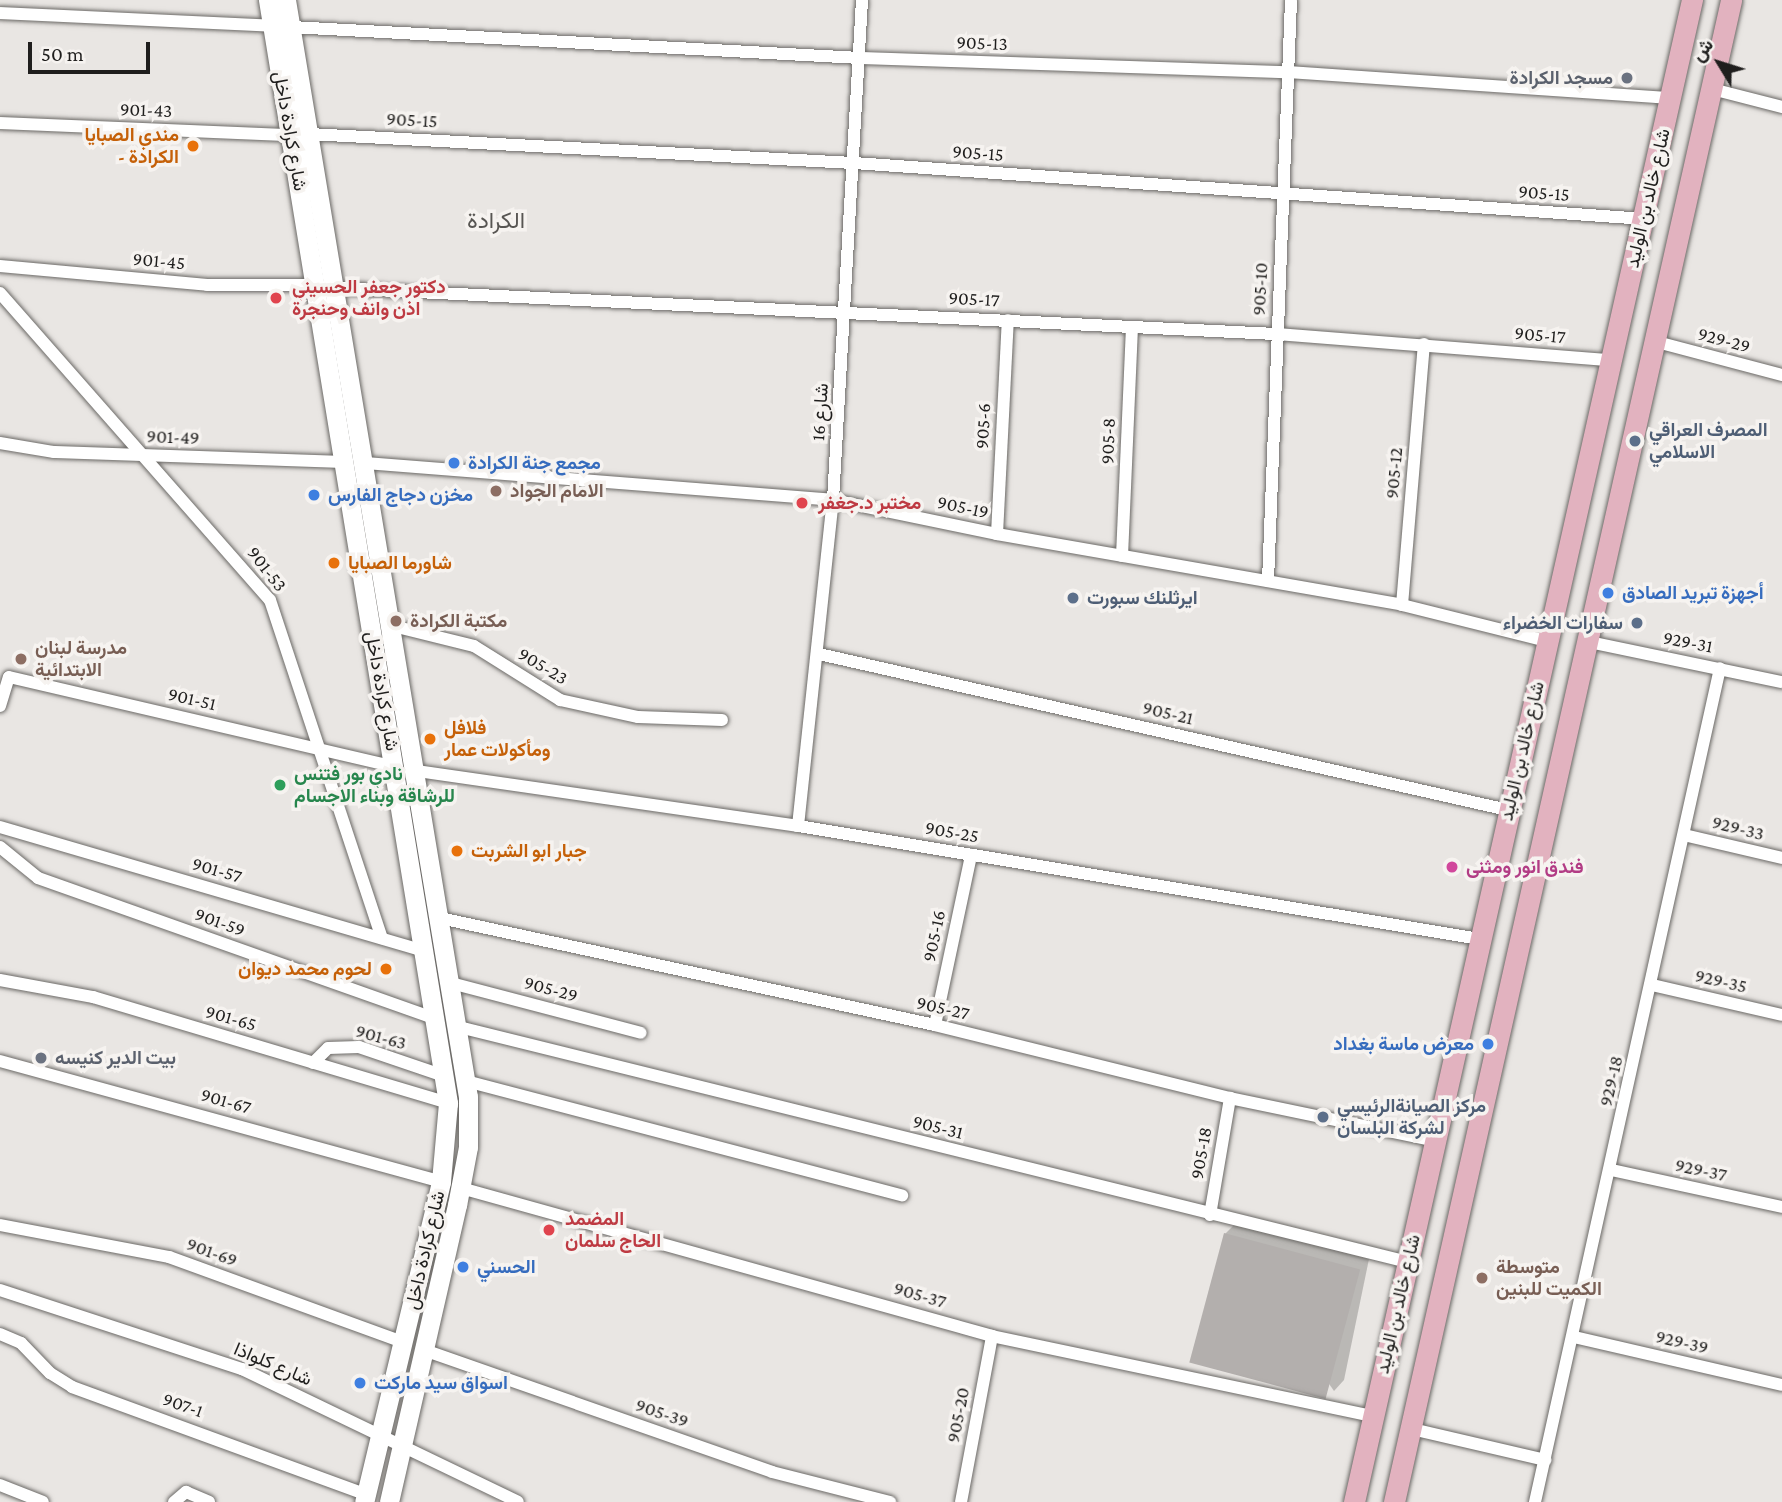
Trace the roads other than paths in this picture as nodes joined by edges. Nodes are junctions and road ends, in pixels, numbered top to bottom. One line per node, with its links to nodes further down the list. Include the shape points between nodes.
1 (268, 0): 8 (main road, شارع كرادة داخل)
2 (286, 0): 8 (main road, شارع كرادة داخل)
3 (862, 0): 9 (street, شارع 16)
4 (1291, 0): 10 (street, 905-10)
5 (1692, 0): 12 (main road, شارع خالد بن الوليد)
6 (1731, 0): 11 (main road, شارع خالد بن الوليد)
7 (0, 13): 8 (street, 905-13)
8 (282, 26): 9 (street, 905-13); 15 (main road, شارع كرادة داخل)
9 (860, 58): 10 (street, 905-13); 16 (street, شارع 16)
10 (1288, 72): 12 (street, 905-13); 17 (street, 905-10)
11 (1712, 89): 13 (street); 26 (main road, شارع خالد بن الوليد)
12 (1671, 98): 18 (main road, شارع خالد بن الوليد)
13 (1782, 107)
14 (0, 123): 15 (street, 901-43)
15 (300, 134): 16 (street, 905-15); 20 (main road, شارع كرادة داخل)
16 (854, 163): 17 (street, 905-15); 22 (street, شارع 16)
17 (1283, 196): 18 (street, 905-15); 25 (street, 905-10)
18 (1644, 219): 28 (main road, شارع خالد بن الوليد)
19 (0, 266): 20 (street, 901-45, via 207,285)
20 (326, 287): 22 (street, 905-17); 32 (main road, شارع كرادة داخل); 33 (main road, شارع كرادة داخل)
21 (0, 293): 31 (street, 901-53)
22 (847, 311): 23 (street, 905-17); 34 (street, شارع 16)
23 (1008, 320): 24 (street, 905-17); 35 (street, 905-6)
24 (1132, 327): 25 (street, 905-17); 36 (street, 905-8)
25 (1277, 334): 27 (street, 905-17); 37 (street, 905-10)
26 (1657, 342): 29 (street, 929-29); 41 (main road, شارع خالد بن الوليد)
27 (1424, 344): 28 (street, 905-17); 38 (street, 905-12)
28 (1610, 360): 40 (main road, شارع خالد بن الوليد)
29 (1782, 375)
30 (0, 443): 31 (street, 901-49, via 54,452)
31 (146, 455): 32 (street, 901-49); 47 (street, 901-53, via 270,600)
32 (345, 462): 48 (main road, شارع كرادة داخل)
33 (365, 463): 34 (street, 905-19); 39 (main road, شارع كرادة داخل)
34 (833, 500): 35 (street, 905-19); 42 (street, شارع 16)
35 (997, 534): 36 (street, 905-19)
36 (1122, 556): 37 (street, 905-19)
37 (1268, 581): 38 (street, 905-19)
38 (1402, 605): 40 (street, 905-19)
39 (393, 626): 46 (street, 905-23, via 474,646 560,700 638,717); 49 (main road, شارع كرادة داخل)
40 (1546, 641): 50 (main road, شارع خالد بن الوليد)
41 (1585, 641): 43 (street, 929-31); 92 (main road, شارع خالد بن الوليد)
42 (819, 654): 50 (street, 905-21); 51 (street, شارع 16)
43 (1720, 668): 44 (street, 929-31); 53 (street, 929-18)
44 (1782, 682)
45 (0, 706): 47 (street, 901-51, via 9,677)
46 (722, 720)
47 (316, 747): 48 (street, 901-51); 58 (street, 901-53)
48 (396, 767): 60 (main road, شارع كرادة داخل)
49 (417, 771): 51 (street, 905-25); 57 (main road, شارع كرادة داخل)
50 (1508, 810): 59 (main road, شارع خالد بن الوليد)
51 (798, 826): 55 (street, 905-25)
52 (0, 827): 58 (street, 901-57)
53 (1685, 835): 56 (street, 929-33); 63 (street, 929-18)
54 (0, 847): 65 (street, 901-59, via 38,878)
55 (971, 855): 59 (street, 905-25); 66 (street, 905-16)
56 (1782, 858)
57 (440, 918): 62 (main road, شارع كرادة داخل); 66 (street, 905-27)
58 (382, 938): 60 (street, 901-57)
59 (1480, 939): 75 (main road, شارع خالد بن الوليد)
60 (424, 951): 65 (main road, شارع كرادة داخل)
61 (0, 980): 70 (street, 901-65, via 93,997)
62 (451, 983): 67 (main road, شارع كرادة داخل); 68 (street, 905-29)
63 (1652, 985): 64 (street, 929-35); 76 (street, 929-18)
64 (1782, 1015)
65 (436, 1019): 71 (main road, شارع كرادة داخل)
66 (935, 1025): 73 (street, 905-27)
67 (459, 1027): 72 (main road, شارع كرادة داخل); 81 (street, 905-31)
68 (640, 1033)
69 (0, 1061): 77 (street, 901-67)
70 (313, 1062): 71 (street, 901-63, via 328,1048 359,1047); 74 (street, 901-65)
71 (444, 1076): 74 (main road, شارع كرادة داخل)
72 (466, 1081): 78 (main road, شارع كرادة داخل, via 468,1147); 79 (street)
73 (1230, 1098): 75 (street, 905-27); 81 (street, 905-18)
74 (448, 1103): 77 (main road, شارع كرادة داخل)
75 (1435, 1141): 83 (main road, شارع خالد بن الوليد)
76 (1611, 1170): 80 (street, 929-37); 87 (street, 929-18)
77 (441, 1182): 88 (main road, شارع كرادة داخل)
78 (461, 1188): 86 (street, 905-37); 89 (main road, شارع كرادة داخل)
79 (902, 1195)
80 (1782, 1207)
81 (1210, 1215): 83 (street, 905-31)
82 (0, 1225): 88 (street, 901-69, via 169,1257)
83 (1408, 1262): 91 (main road, شارع خالد بن الوليد)
84 (0, 1290): 93 (street, شارع كلواذا, via 242,1369)
85 (0, 1334): 97 (street, 907-1, via 21,1343 50,1373 72,1387)
86 (992, 1336): 91 (street, 905-37); 104 (street, 905-20)
87 (1574, 1337): 90 (street, 929-39); 95 (street, 929-18)
88 (404, 1342): 93 (main road, شارع كرادة داخل)
89 (424, 1350): 94 (main road, شارع كرادة داخل); 103 (street, 905-39, via 772,1472)
90 (1782, 1385)
91 (1373, 1416): 105 (main road, شارع خالد بن الوليد)
92 (1412, 1429): 95 (street); 106 (main road, شارع خالد بن الوليد)
93 (378, 1433): 94 (street, شارع كلواذا); 97 (main road, شارع كرادة داخل)
94 (402, 1446): 101 (main road, شارع كرادة داخل); 102 (street, شارع كلواذا)
95 (1545, 1460): 107 (street, 929-18)
96 (0, 1485): 98 (street)
97 (364, 1498)
98 (43, 1502)
99 (174, 1502): 100 (street, via 186,1492)
100 (209, 1502)
101 (389, 1502)
102 (518, 1502)
103 (890, 1502)
104 (961, 1502)
105 (1354, 1502)
106 (1394, 1502)
107 (1535, 1502)

